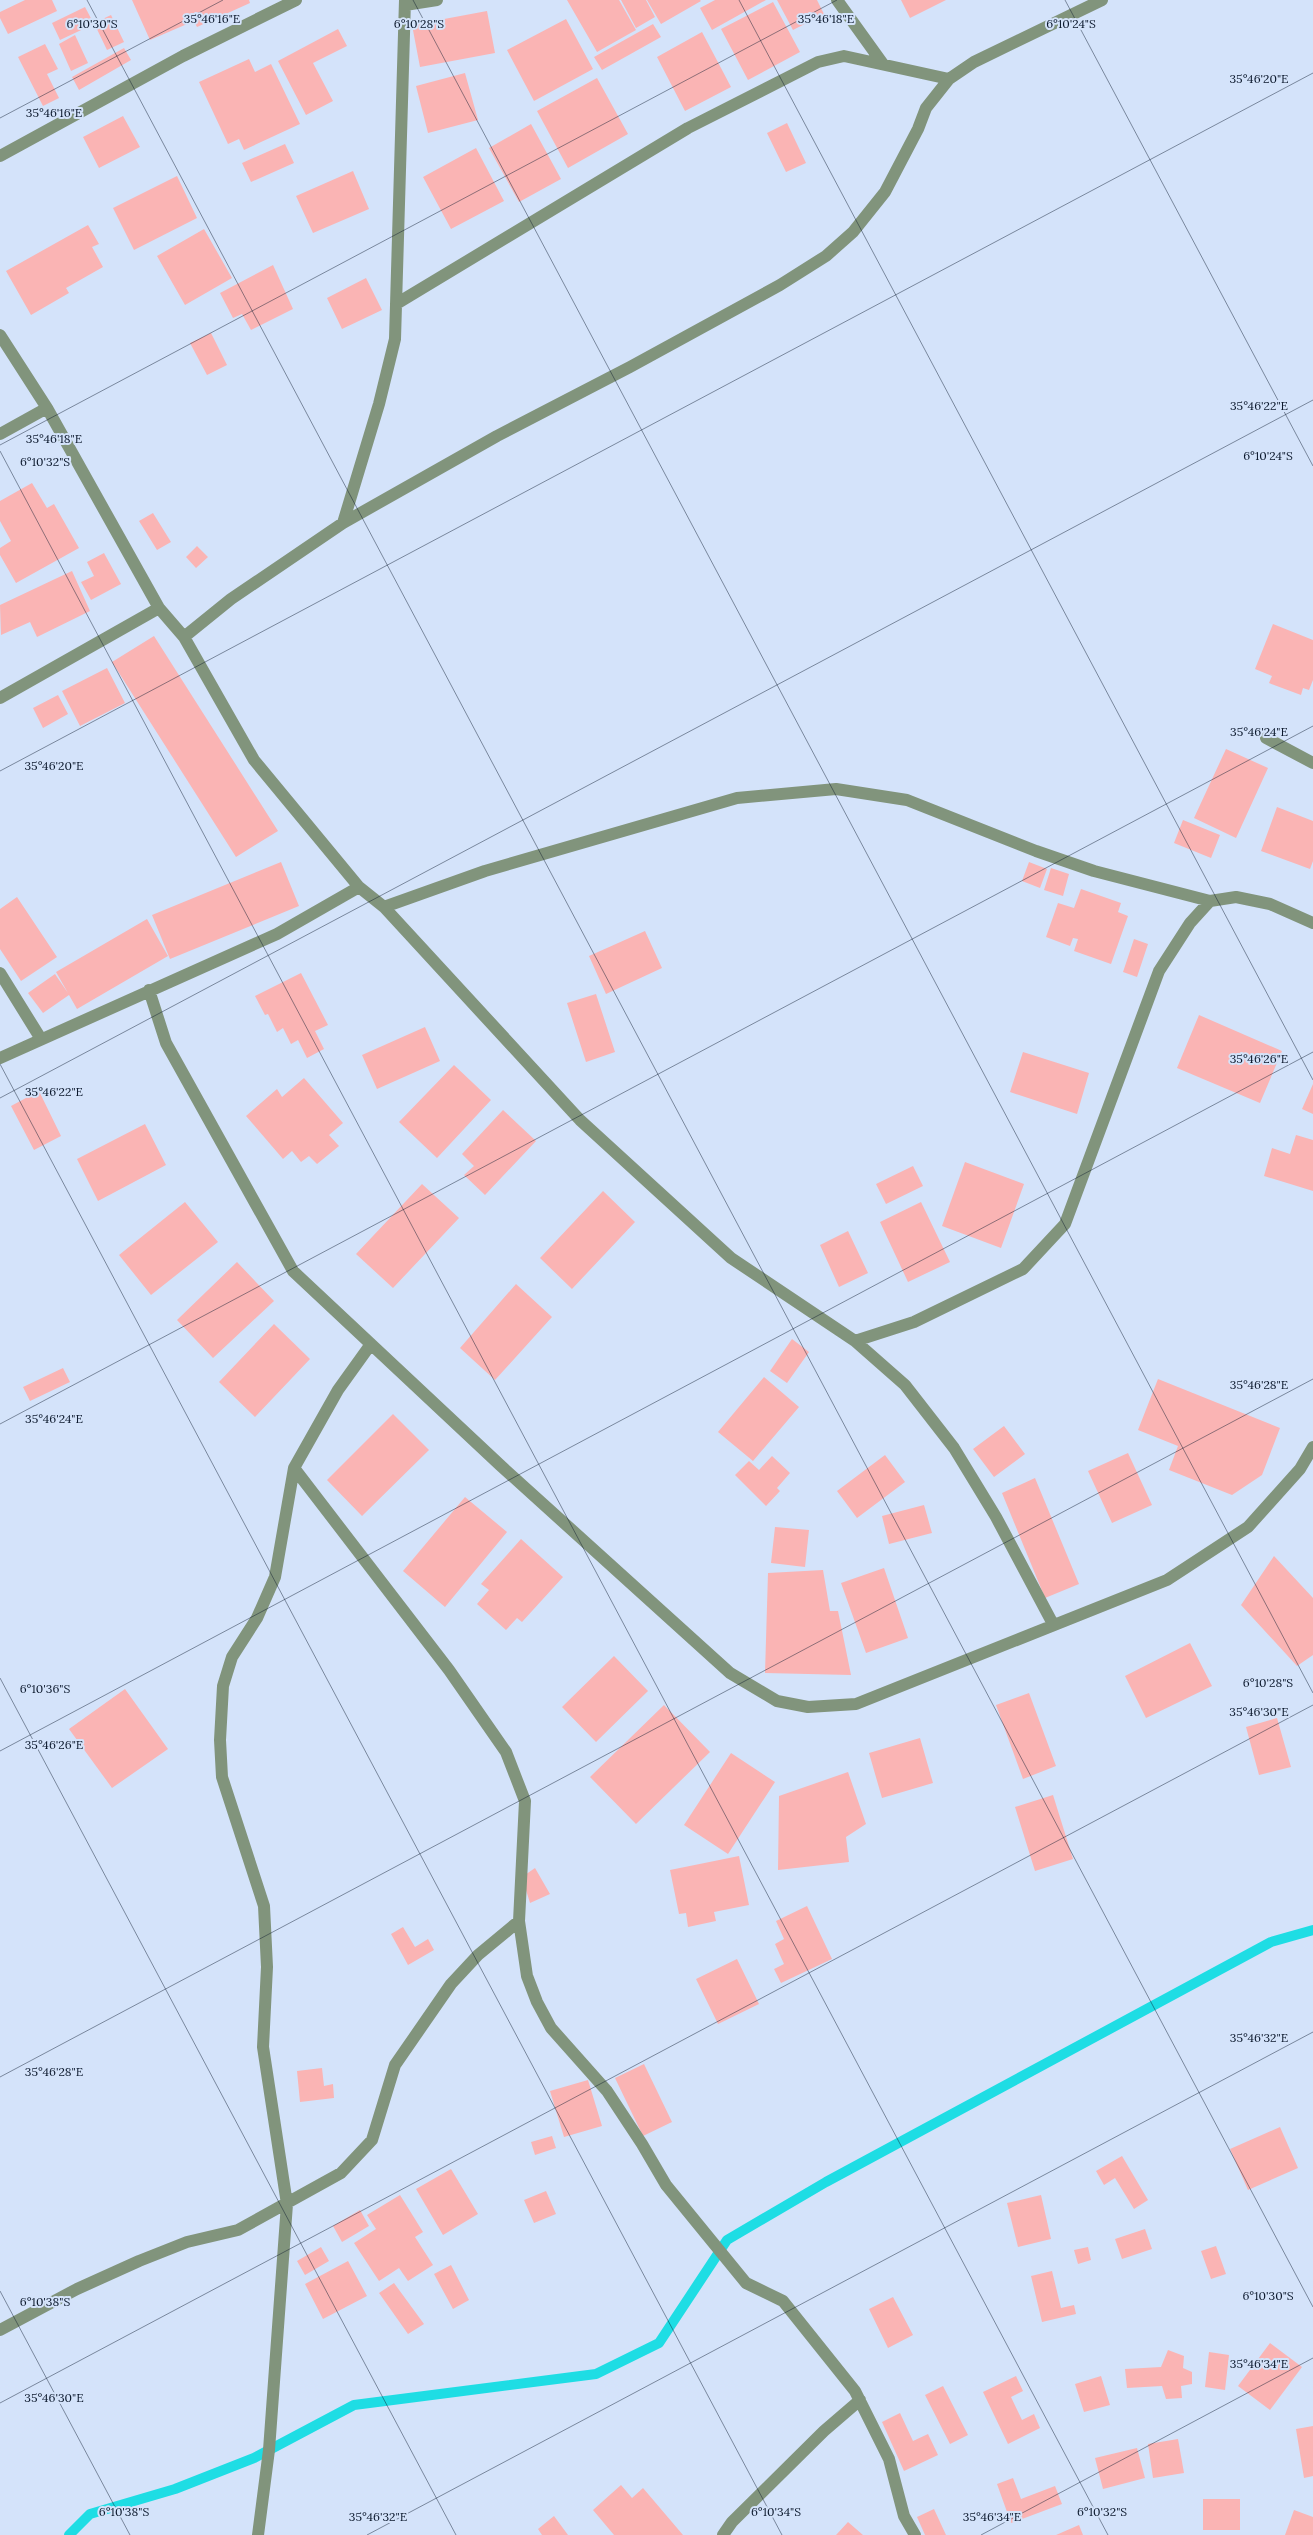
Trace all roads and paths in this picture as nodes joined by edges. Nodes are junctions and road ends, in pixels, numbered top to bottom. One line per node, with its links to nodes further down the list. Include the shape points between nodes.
1 (296, 0): 8 (street, via 183,56)
2 (437, 0): 5 (street)
3 (837, 0): 6 (street)
4 (1102, 0): 7 (street, via 974,62)
5 (405, 2): 9 (street)
6 (883, 64): 7 (street); 9 (street, via 844,56 818,62 688,128)
7 (949, 79): 13 (street, via 926,108 885,192 853,232 826,256 780,285 497,436)
8 (0, 156)
9 (396, 304): 13 (street, via 395,339)
10 (0, 335): 11 (street)
11 (47, 408): 12 (street); 14 (street)
12 (0, 434)
13 (343, 523): 15 (street, via 231,599)
14 (159, 608): 15 (street); 16 (street)
15 (184, 637): 19 (street, via 254,760)
16 (0, 698)
17 (1266, 738): 18 (street)
18 (1313, 763)
19 (359, 887): 21 (street); 24 (street, via 277,934)
20 (1210, 901): 21 (street, via 1085,868 907,800 836,789 738,798 485,871); 22 (street, via 1236,897 1270,904); 27 (street, via 1190,923 1159,971 1065,1224 1023,1269 914,1322)
21 (384, 907): 27 (street, via 580,1120 731,1258)
22 (1313, 923)
23 (0, 973): 25 (street)
24 (149, 990): 25 (street); 28 (street, via 166,1043 293,1271)
25 (42, 1039): 26 (street)
26 (0, 1058)
27 (855, 1341): 31 (street, via 905,1385 954,1448)
28 (371, 1344): 30 (street, via 338,1390); 31 (street, via 730,1673 777,1701 808,1707 856,1704)
29 (1313, 1447): 31 (street, via 1300,1469 1248,1527 1167,1580)
30 (294, 1468): 32 (street, via 449,1670 506,1752 525,1801); 33 (street, via 276,1577 257,1618 232,1657 223,1686 220,1740 222,1777 264,1906 268,1967 263,2047)
31 (1054, 1624)
32 (519, 1921): 33 (street, via 478,1955 451,1984 395,2065 372,2140 341,2173); 35 (street, via 527,1976 536,2002 551,2028 606,2091 666,2185 746,2283 784,2301)
33 (288, 2204): 34 (street, via 238,2230 188,2242 140,2261 77,2289); 36 (street, via 269,2450)
34 (0, 2330)
35 (860, 2400): 37 (street, via 732,2522); 38 (street, via 889,2460 904,2516)
36 (258, 2535)
37 (724, 2535)
38 (915, 2535)

